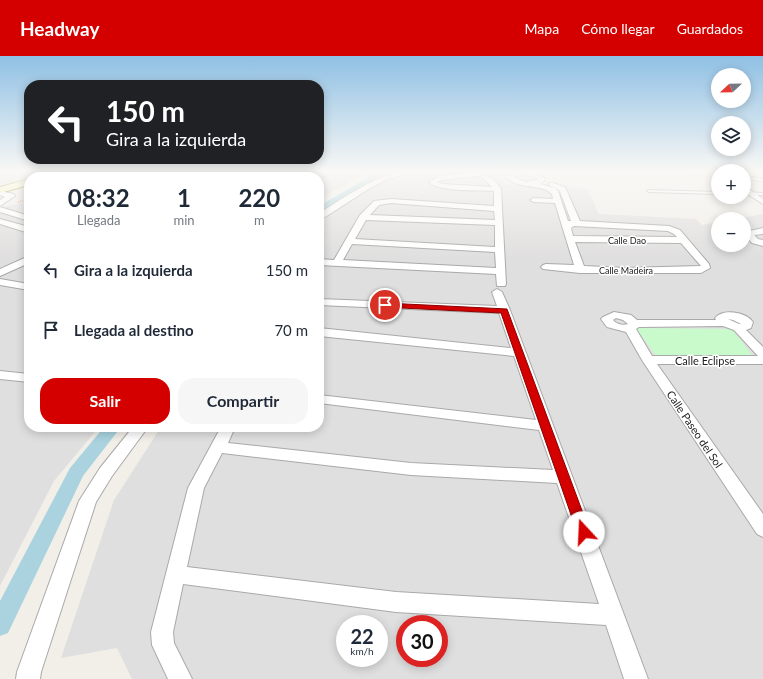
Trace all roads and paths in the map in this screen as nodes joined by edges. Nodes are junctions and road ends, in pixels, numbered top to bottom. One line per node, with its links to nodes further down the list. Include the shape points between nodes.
1 (344, 201): 9 (street)
2 (386, 201): 11 (street, via 375,205)
3 (387, 201): 8 (street)
4 (496, 201): 8 (street)
5 (557, 201): 15 (street)
6 (567, 201): 15 (street, via 576,222)
7 (1, 203): 10 (street)
8 (498, 209): 14 (street)
9 (324, 214)
10 (18, 216): 12 (street); 13 (street)
11 (363, 217): 14 (street); 20 (street)
12 (24, 218)
13 (0, 221): 16 (street)
14 (499, 223): 22 (street)
15 (568, 224): 18 (street); 19 (street, via 663,228 677,232)
16 (24, 228)
17 (763, 231): 21 (street, via 748,234 755,241)
18 (570, 239): 19 (street, Calle Dao); 29 (street)
19 (683, 240): 29 (street, Calle Madeira, via 706,266 705,268)
20 (349, 241): 22 (street); 26 (street)
21 (763, 243)
22 (500, 250): 30 (street)
23 (24, 252): 27 (street)
24 (24, 261): 31 (street)
25 (324, 262): 26 (street)
26 (337, 263): 30 (street)
27 (0, 264)
28 (546, 267): 29 (street, Calle Madeira)
29 (580, 270)
30 (500, 271): 35 (street, via 499,288)
31 (0, 273)
32 (0, 282): 33 (street)
33 (24, 286)
34 (324, 305): 35 (street)
35 (504, 310): 37 (street)
36 (324, 333): 37 (street)
37 (519, 353): 44 (street)
38 (763, 354): 39 (street, Calle Paseo del Sol, via 738,328 747,326 747,322 728,315 721,318 724,323 631,326)
39 (648, 360): 40 (street, Calle Eclipse); 49 (street, Calle Paseo del Sol)
40 (763, 360)
41 (0, 375): 42 (street)
42 (24, 377)
43 (324, 400): 44 (street)
44 (545, 426): 48 (street)
45 (137, 432): 52 (street, via 106,472 88,501)
46 (225, 432): 47 (street)
47 (217, 446): 48 (street, via 411,470); 50 (street, via 196,488)
48 (564, 477): 51 (street)
49 (763, 529)
50 (176, 574): 51 (street, via 396,602); 53 (street, via 162,632 163,645)
51 (614, 615): 54 (street)
52 (28, 679)
53 (180, 679)
54 (636, 679)

